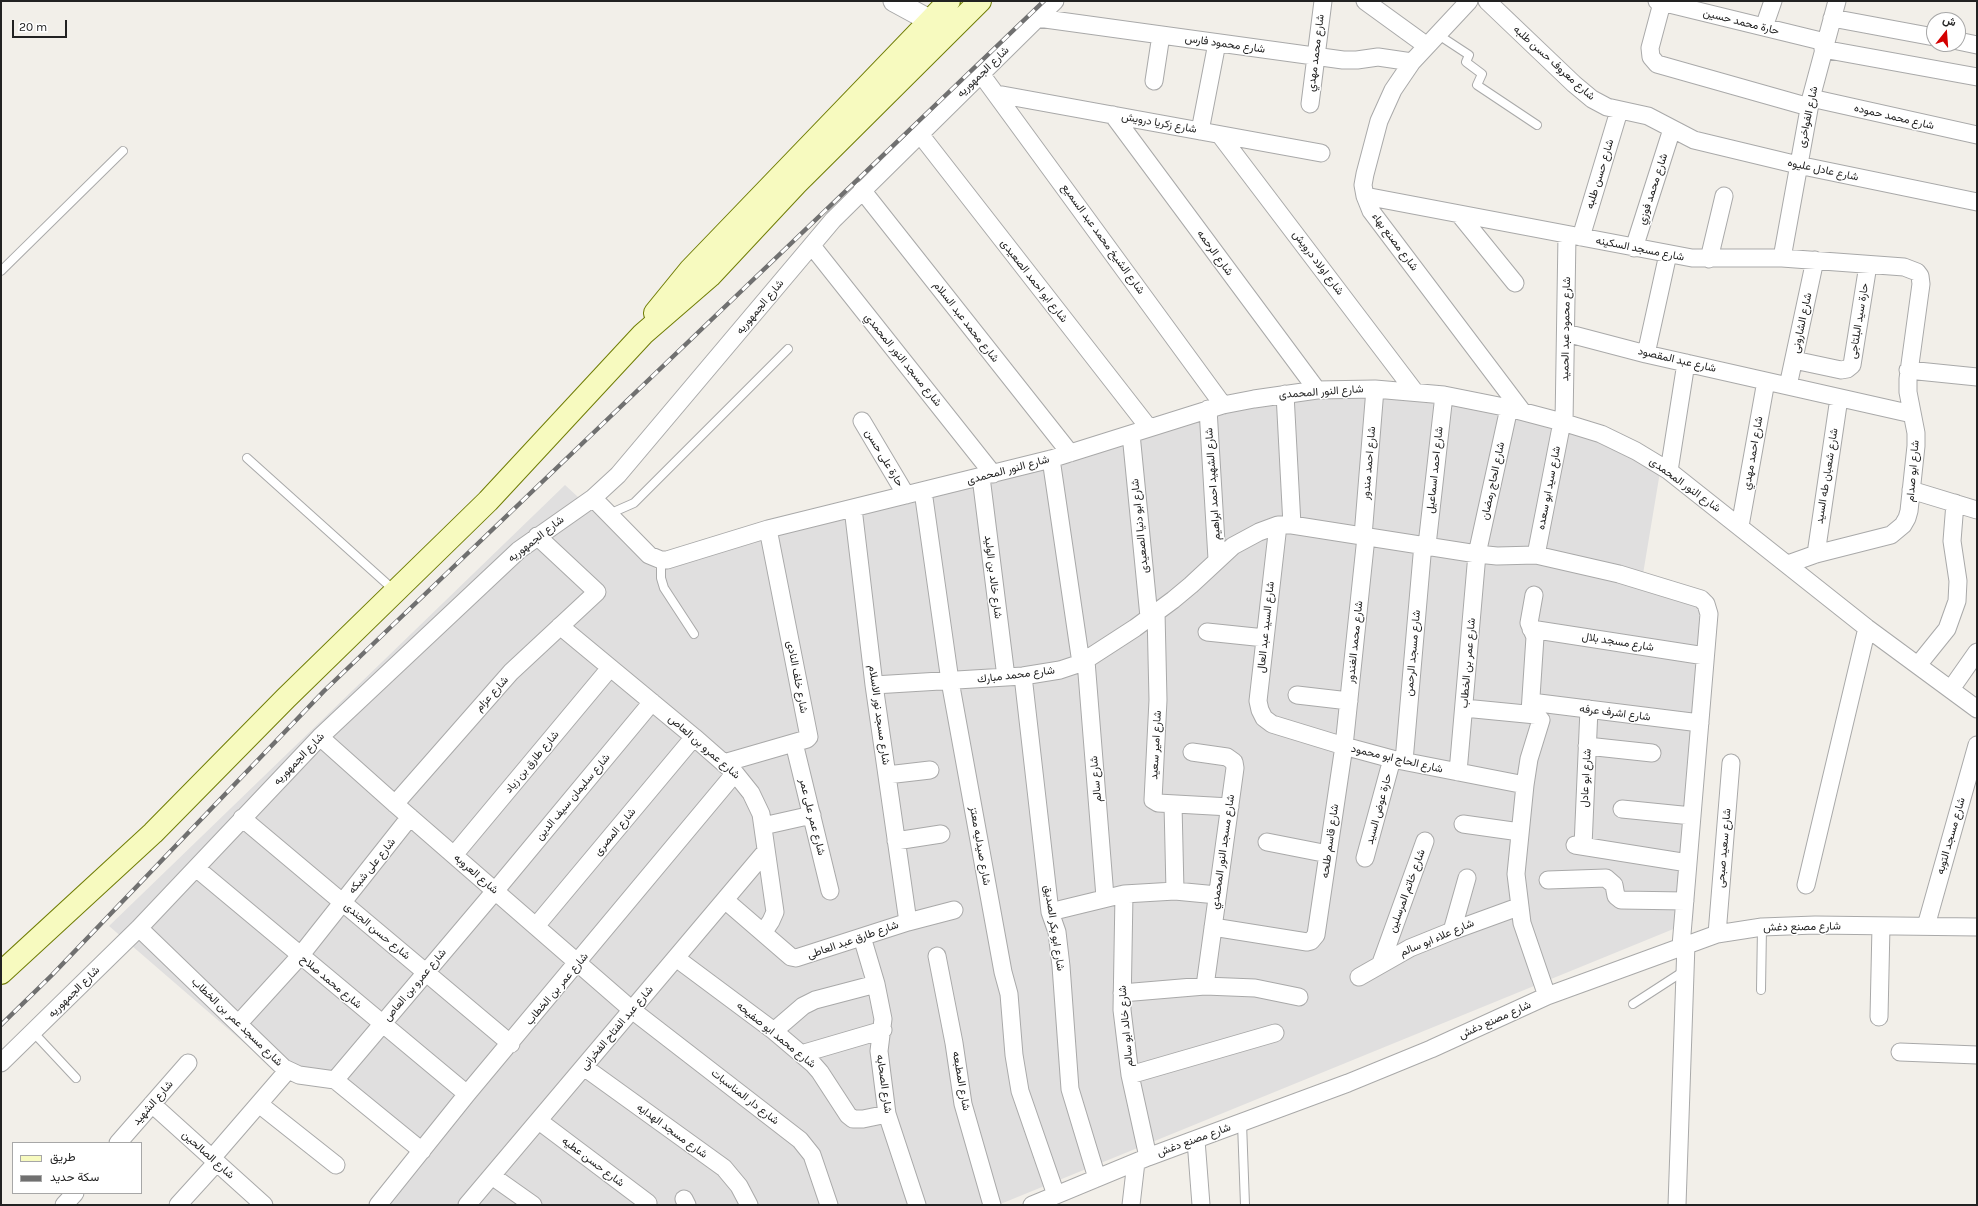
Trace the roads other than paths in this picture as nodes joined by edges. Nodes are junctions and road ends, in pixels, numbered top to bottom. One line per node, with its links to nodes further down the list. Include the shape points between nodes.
1 (894, 1): 15 (street)
2 (948, 1): 15 (main road)
3 (980, 1): 34 (main road)
4 (1055, 1): 13 (street, شارع الجمهوريه)
5 (1323, 1): 24 (street, شارع محمد مهدي)
6 (1365, 1): 19 (street)
7 (1468, 1): 19 (street, شارع مصنع بهاء)
8 (1487, 1): 32 (street, شارع معروف حسن طلبه, via 1592,99)
9 (1773, 1): 16 (street)
10 (1837, 1): 14 (street, شارع الفواخرى)
11 (1665, 2): 12 (street, حارة محمد حسين); 30 (street, شارع محمد حموده, via 1650,48 1653,61 1665,67)
12 (1718, 8): 16 (street, حارة محمد حسين)
13 (1038, 18): 17 (street, شارع محمود فارس); 26 (street, شارع الجمهوريه)
14 (1832, 18): 18 (street); 23 (street, شارع الفواخرى)
15 (929, 20): 34 (main road)
16 (1764, 28): 23 (street, حارة محمد حسين)
17 (1162, 35): 20 (street, شارع محمود فارس); 28 (street)
18 (1926, 36)
19 (1432, 40): 25 (street, شارع مصنع بهاء); 35 (lane, via 1469,55 1466,62 1482,74 1477,85)
20 (1217, 43): 24 (street, شارع محمود فارس); 37 (street)
21 (1966, 43): 22 (street)
22 (1977, 45)
23 (1824, 46): 27 (street, حارة محمد حسين); 30 (street, شارع الفواخرى)
24 (1316, 56): 25 (street, شارع محمود فارس, via 1350,61 1378,57); 31 (street, شارع محمد مهدي)
25 (1412, 62): 45 (street, شارع مصنع بهاء, via 1393,90 1379,121 1365,174)
26 (981, 74): 29 (street, شارع الشيخ محمد عبد السميع); 38 (street, شارع الجمهوريه)
27 (1977, 76)
28 (1154, 81)
29 (997, 94): 33 (street, شارع زكريا درويش); 75 (street, شارع الشيخ محمد عبد السميع)
30 (1810, 102): 40 (street, شارع محمد حموده); 43 (street, شارع الفواخرى)
31 (1310, 104)
32 (1619, 111): 36 (street, شارع معروف حسن طلبه, via 1648,116); 49 (street, شارع حسن طلبه)
33 (1113, 115): 37 (street, شارع زكريا درويش); 70 (street, شارع الرحمه)
34 (846, 120): 107 (main road, via 690,270 659,308 643,334 488,501)
35 (1537, 125)
36 (1672, 129): 43 (street, شارع عادل عليوه, via 1694,140); 51 (street, شارع محمد فوزي)
37 (1200, 131): 39 (street, شارع زكريا درويش)
38 (920, 133): 44 (street, شارع الجمهوريه); 80 (street, شارع ابو احمد الصعيدى)
39 (1220, 134): 42 (street, شارع زكريا درويش); 71 (street, شارع اولاد درويش)
40 (1977, 135)
41 (123, 151): 57 (lane)
42 (1321, 153)
43 (1798, 165): 47 (street, شارع عادل عليوه); 53 (street, شارع الفواخرى)
44 (862, 190): 50 (street, شارع الجمهوريه); 82 (street, شارع محمد عبد السلام)
45 (1365, 196): 48 (street, شارع مسجد السكينه); 76 (street, شارع مصنع بهاء, via 1371,211)
46 (1724, 196): 54 (street)
47 (1977, 202)
48 (1459, 214): 49 (street, شارع مسجد السكينه); 59 (street)
49 (1574, 236): 51 (street, شارع مسجد السكينه); 60 (street, شارع محمود عبد الحميد)
50 (812, 246): 86 (street, شارع مسجد النور المحمدي); 90 (street, شارع الجمهوريه, via 618,475)
51 (1634, 248): 52 (street, شارع مسجد السكينه)
52 (1668, 254): 54 (street, شارع مسجد السكينه); 62 (street)
53 (1782, 258): 54 (street, شارع مسجد السكينه); 55 (street, شارع مسجد السكينه)
54 (1709, 259)
55 (1815, 260): 56 (street, شارع مسجد السكينه); 63 (street, شارع الشارونى)
56 (1868, 265): 58 (street, شارع مسجد السكينه, via 1904,267); 63 (street, حارة سيد البلتاجى, via 1852,365 1841,370)
57 (1, 271)
58 (1917, 272): 65 (street, شارع ابو صدام, via 1921,284)
59 (1515, 283)
60 (1566, 332): 62 (street, شارع عبد المقصود); 79 (street, شارع محمود عبد الحميد)
61 (788, 349): 94 (lane, via 634,503)
62 (1646, 354): 64 (street, شارع عبد المقصود)
63 (1794, 360): 68 (street, شارع الشارونى)
64 (1686, 363): 67 (street, شارع عبد المقصود); 85 (street)
65 (1908, 370): 66 (street); 77 (street, شارع ابو صدام)
66 (1977, 377)
67 (1766, 381): 68 (street, شارع عبد المقصود); 96 (street, شارع احمد مهدي)
68 (1788, 386): 74 (street, شارع عبد المقصود)
69 (1374, 389): 70 (street, شارع النور المحمدى); 71 (street, شارع النور المحمدى); 99 (street, شارع احمد مندور)
70 (1317, 390): 72 (street, شارع النور المحمدى)
71 (1415, 392): 73 (street, شارع النور المحمدى)
72 (1285, 394): 75 (street, شارع النور المحمدى); 95 (street, شارع السيد عبد العال)
73 (1444, 395): 76 (street, شارع النور المحمدى); 100 (street, شارع احمد اسماعيل)
74 (1839, 398): 77 (street, شارع عبد المقصود); 102 (street, شارع شعبان طه السيد)
75 (1215, 407): 80 (street, شارع النور المحمدى); 104 (street, شارع الشهيد احمد ابراهيم)
76 (1516, 410): 79 (street, شارع النور المحمدى); 101 (street, شارع الحاج رمضان)
77 (1912, 414): 87 (street, شارع ابو صدام, via 1916,439)
78 (862, 421): 89 (street, حارة على حسن)
79 (1563, 422): 85 (street, شارع النور المحمدى, via 1601,434); 103 (street, شارع سيد ابو سعده)
80 (1149, 428): 81 (street, شارع النور المحمدى)
81 (1130, 434): 82 (street, شارع النور المحمدى); 109 (street, شارع ابو دنيا الصعيدى)
82 (1070, 453): 84 (street, شارع النور المحمدى)
83 (247, 458): 107 (lane)
84 (1051, 459): 86 (street, شارع النور المحمدى); 118 (street, شارع سالم)
85 (1669, 471): 96 (street, شارع النور المحمدى)
86 (987, 475): 88 (street, شارع النور المحمدى); 122 (street, شارع خالد بن الوليد)
87 (1911, 490): 91 (street); 102 (street, شارع ابو صدام, via 1909,511 1898,531)
88 (923, 491): 89 (street, شارع النور المحمدى); 123 (street, شارع صيدليه معتز)
89 (906, 495): 92 (street, شارع النور المحمدى)
90 (593, 498): 94 (street); 98 (street, شارع الجمهوريه)
91 (1955, 503): 93 (street); 119 (street, via 1952,541 1958,573 1957,601 1947,629)
92 (853, 508): 97 (street, شارع النور المحمدى); 124 (street, شارع مسجد نور الاسلام)
93 (1977, 510)
94 (609, 514): 105 (street, via 649,555)
95 (1285, 525): 99 (street); 104 (street, شارع محمد مبارك, via 1247,538); 115 (street, شارع السيد عبد العال)
96 (1740, 526): 106 (street, شارع النور المحمدى)
97 (768, 529): 105 (street, شارع النور المحمدى); 137 (street, شارع خلف النادى, via 809,735 807,739)
98 (537, 536): 110 (street, شارع عزام, via 597,592); 135 (street, شارع الجمهوريه)
99 (1365, 536): 100 (street); 127 (street, شارع محمد الغندور)
100 (1425, 545): 101 (street); 143 (street, شارع مسجد الرحمن)
101 (1477, 554): 103 (street); 129 (street, شارع عمر بن الخطاب)
102 (1816, 554): 106 (street, شارع ابو صدام)
103 (1536, 555): 117 (street, via 1619,574 1702,598 1709,614)
104 (1217, 559): 109 (street, شارع محمد مبارك, via 1208,571)
105 (661, 560): 114 (lane, via 664,588)
106 (1788, 564): 111 (street, شارع النور المحمدى)
107 (395, 591): 206 (main road, via 153,833)
108 (1534, 595): 112 (street)
109 (1153, 614): 118 (street, شارع محمد مبارك); 151 (street, شارع امير سعيد, via 1158,700 1153,796 1155,802)
110 (560, 626): 120 (street, شارع عمرو بن العاص); 150 (street, شارع عزام, via 511,672)
111 (1867, 628): 119 (street, شارع النور المحمدى); 173 (street)
112 (1531, 629): 117 (street, شارع مسجد بلال); 130 (street, via 1535,637)
113 (1207, 632): 115 (street)
114 (694, 634)
115 (1265, 638): 134 (street, شارع السيد عبد العال, via 1258,700 1262,714)
116 (1977, 652): 125 (street)
117 (1705, 656): 133 (street)
118 (1084, 662): 121 (street, شارع محمد مبارك, via 1060,670); 179 (street, شارع سالم)
119 (1918, 665): 125 (street, شارع النور المحمدى)
120 (610, 668): 128 (street, شارع عمرو بن العاص); 167 (street, شارع طارق بن زياد)
121 (1023, 676): 122 (street, شارع محمد مبارك); 185 (street, شارع ابو بكر الصديق)
122 (1006, 677): 123 (street, شارع محمد مبارك)
123 (950, 681): 124 (street, شارع محمد مبارك); 249 (street, شارع صيدليه معتز, via 1009,994 1020,1091)
124 (874, 685): 148 (street, شارع مسجد نور الاسلام)
125 (1951, 689): 132 (street, شارع النور المحمدى)
126 (1296, 695): 127 (street)
127 (1349, 701): 139 (street, شارع محمد الغندور)
128 (652, 702): 136 (street, شارع عمرو بن العاص); 174 (street, شارع سليمان سيف الدين)
129 (1464, 708): 130 (street, شارع اشرف عرفه); 147 (street, شارع عمر بن الخطاب)
130 (1530, 708): 131 (street, شارع اشرف عرفه); 149 (street, via 1541,720 1529,759)
131 (1589, 709): 133 (street, شارع اشرف عرفه); 140 (street, شارع ابو عادل)
132 (1977, 709)
133 (1700, 723): 155 (street)
134 (1272, 724): 139 (street, شارع الحاج ابو محمود)
135 (320, 737): 150 (street, شارع العروبه); 157 (street, شارع الجمهوريه)
136 (694, 737): 145 (street, شارع عمرو بن العاص); 187 (street, شارع المصرى)
137 (794, 743): 145 (street, شارع خلف النادى); 154 (street, شارع عمر على عمر)
138 (1977, 745): 189 (street, شارع مسجد التوبه)
139 (1344, 746): 143 (street, شارع الحاج ابو محمود); 166 (street, شارع قاسم طلحه)
140 (1587, 746): 142 (street); 169 (street, شارع ابو عادل, via 1579,846)
141 (1192, 752): 152 (street, شارع مسجد النور المحمدي, via 1227,757 1234,762)
142 (1652, 753)
143 (1398, 760): 147 (street, شارع الحاج ابو محمود); 168 (street, حارة عوض السيد)
144 (1731, 763): 196 (street, شارع سعيد صبحى)
145 (730, 768): 159 (street, شارع عمرو بن العاص, via 752,793); 202 (street, شارع عمر بن الخطاب)
146 (930, 770): 148 (street)
147 (1458, 772): 149 (street, شارع الحاج ابو محمود)
148 (887, 775): 162 (street, شارع مسجد نور الاسلام)
149 (1525, 785): 160 (street)
150 (395, 804): 156 (street, شارع العروبه)
151 (1173, 804): 152 (street, شارع امير سعيد); 176 (street)
152 (1230, 807): 178 (street, شارع مسجد النور المحمدي)
153 (1622, 809): 155 (street)
154 (812, 815): 159 (street); 175 (street, شارع عمر على عمر)
155 (1692, 816): 169 (street)
156 (410, 817): 167 (street, شارع العروبه); 182 (street, شارع على شبكه)
157 (242, 818): 170 (street, شارع الجمهوريه); 182 (street, شارع حسن الجندى)
158 (1463, 824): 160 (street)
159 (763, 826): 165 (street, شارع عمرو بن العاص)
160 (1520, 832): 183 (street, via 1516,874)
161 (941, 834): 162 (street)
162 (896, 841): 186 (street, شارع مسجد نور الاسلام)
163 (1425, 841): 203 (street, شارع خاتم المرسلين)
164 (1267, 842): 166 (street)
165 (766, 851): 180 (street, شارع عبد الفتاح الفخرانى); 195 (street, شارع عمرو بن العاص, via 775,912)
166 (1328, 854): 190 (street, شارع قاسم طلحه, via 1316,935 1311,941)
167 (454, 855): 174 (street, شارع العروبه)
168 (1366, 858)
169 (1688, 862): 181 (street)
170 (196, 868): 193 (street, شارع الجمهوريه); 199 (street, شارع محمد صلاح)
171 (1467, 878): 194 (street)
172 (1548, 880): 181 (street, via 1606,878 1614,885 1616,896 1621,900)
173 (1806, 885)
174 (495, 891): 187 (street, شارع العروبه); 205 (street, شارع عمرو بن العاص)
175 (830, 891)
176 (1175, 891): 177 (street); 178 (street)
177 (1124, 894): 179 (street); 211 (street, شارع خالد ابو سالم)
178 (1218, 895): 190 (street, شارع مسجد النور المحمدي)
179 (1105, 897): 185 (street)
180 (725, 900): 195 (street, شارع طارق عبد العاطى); 201 (street, شارع عبد الفتاح الفخرانى)
181 (1684, 901): 198 (street)
182 (342, 902): 199 (street, شارع على شبكه); 205 (street, شارع حسن الجندى)
183 (1518, 907): 194 (street, شارع علاء ابو سالم); 212 (street)
184 (954, 910): 186 (street, شارع طارق عبد العاطى)
185 (1050, 912): 247 (street, شارع ابو بكر الصديق, via 1057,932 1061,966 1070,1089)
186 (908, 922): 197 (street, شارع طارق عبد العاطى)
187 (536, 926): 202 (street, شارع العروبه)
188 (1881, 926): 189 (street, شارع مصنع دغش); 191 (street, شارع مصنع دغش); 216 (street)
189 (1926, 926): 192 (street, شارع مصنع دغش)
190 (1213, 927): 209 (street, شارع مسجد النور المحمدي)
191 (1762, 927): 196 (street, شارع مصنع دغش); 210 (lane)
192 (1977, 927)
193 (139, 928): 217 (street, شارع مسجد عمر بن الخطاب); 221 (street, شارع الجمهوريه)
194 (1452, 931): 203 (street, شارع علاء ابو سالم)
195 (763, 933): 197 (street, شارع طارق عبد العاطى, via 791,957 796,958)
196 (1717, 934): 198 (street, شارع مصنع دغش)
197 (862, 937): 208 (street, شارع الصحابه)
198 (1683, 945): 204 (street); 212 (street, شارع مصنع دغش)
199 (300, 956): 217 (street, شارع على شبكه); 218 (street, شارع محمد صلاح)
200 (937, 956): 260 (street, شارع المطبعه, via 963,1104)
201 (676, 958): 215 (street, شارع عبد الفتاح الفخرانى); 220 (street, شارع محمد ابو صفيحه)
202 (578, 963): 215 (street, شارع العروبه); 223 (street, شارع عمر بن الخطاب)
203 (1381, 963): 207 (street, شارع علاء ابو سالم)
204 (1685, 971): 214 (lane); 264 (street)
205 (426, 972): 218 (street, شارع عمرو بن العاص); 223 (street, شارع حسن الجندى)
206 (1, 973)
207 (1359, 976)
208 (876, 984): 219 (street, شارع الصحابه); 220 (street, via 815,1000 803,1006)
209 (1205, 986): 211 (street); 213 (street, via 1255,988)
210 (1761, 990)
211 (1122, 993): 231 (street, شارع خالد ابو سالم)
212 (1547, 996): 239 (street, شارع مصنع دغش, via 1431,1049)
213 (1299, 997)
214 (1633, 1004)
215 (632, 1010): 229 (street, شارع عبد الفتاح الفخرانى); 258 (street, شارع دار المناسبات, via 800,1140 812,1155)
216 (1879, 1017)
217 (239, 1023): 230 (street, شارع مسجد عمر بن الخطاب)
218 (382, 1024): 233 (street, شارع عمرو بن العاص); 234 (street, شارع محمد صلاح)
219 (883, 1030): 225 (street); 237 (street, شارع الصحابه, via 879,1051)
220 (774, 1031): 225 (street, شارع محمد ابو صفيحه)
221 (33, 1032): 227 (street, شارع الجمهوريه); 232 (lane)
222 (1275, 1033): 231 (street)
223 (511, 1044): 234 (street, شارع عمر بن الخطاب)
224 (1900, 1052): 226 (street)
225 (801, 1054): 237 (street, شارع محمد ابو صفيحه, via 820,1072 853,1119)
226 (1977, 1055)
227 (1, 1063)
228 (188, 1063): 235 (street, شارع الشهيد)
229 (584, 1067): 238 (street, شارع عبد الفتاح الفخرانى); 257 (street, شارع مسجد الهدايه, via 724,1168 740,1186)
230 (288, 1070): 233 (street, شارع مسجد عمر بن الخطاب); 236 (street)
231 (1130, 1075): 243 (street, شارع خالد ابو سالم)
232 (76, 1078)
233 (335, 1080): 242 (street, شارع مسجد عمر بن الخطاب)
234 (467, 1094): 242 (street, شارع عمر بن الخطاب)
235 (152, 1104): 241 (street, شارع الشهيد); 244 (street, شارع الصالحين)
236 (259, 1104): 244 (street); 245 (street)
237 (887, 1114): 259 (street, شارع الصحابه)
238 (538, 1121): 246 (street, شارع عبد الفتاح الفخرانى); 250 (street, شارع حسن عطيه)
239 (1242, 1123): 240 (street, شارع مصنع دغش); 263 (lane)
240 (1196, 1140): 243 (street, شارع مصنع دغش); 262 (street)
241 (119, 1142)
242 (422, 1151): 251 (street, شارع عمر بن الخطاب)
243 (1142, 1159): 247 (street, شارع مصنع دغش); 261 (street, شارع خالد ابو سالم)
244 (214, 1160): 253 (street); 254 (street, شارع الصالحين)
245 (336, 1165)
246 (492, 1176): 255 (street, شارع عبد الفتاح الفخرانى); 256 (street)
247 (1097, 1178): 249 (street, شارع مصنع دغش)
248 (74, 1194): 252 (street)
249 (1045, 1201)
250 (648, 1203)
251 (378, 1204)
252 (64, 1205)
253 (178, 1205)
254 (264, 1205)
255 (467, 1205)
256 (533, 1205)
257 (749, 1205)
258 (829, 1205)
259 (917, 1205)
260 (992, 1205)
261 (1131, 1205)
262 (1201, 1205)
263 (1245, 1205)
264 (1677, 1205)

